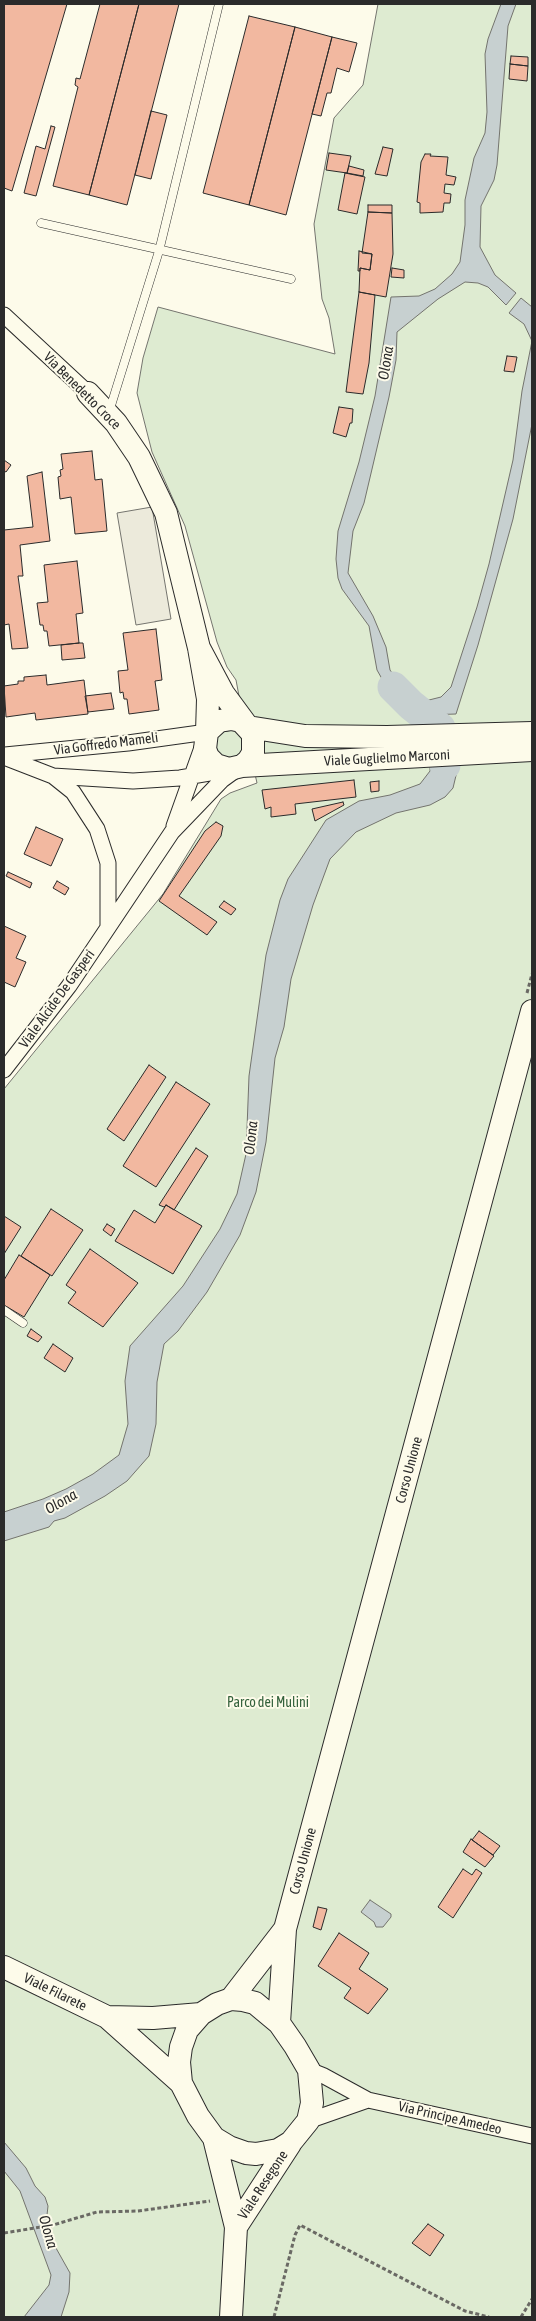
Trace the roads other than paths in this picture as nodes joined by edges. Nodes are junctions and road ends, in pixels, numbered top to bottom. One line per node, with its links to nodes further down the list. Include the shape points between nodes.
1 (219, 4): 3 (lane)
2 (42, 223): 3 (lane)
3 (159, 251): 4 (lane); 7 (lane)
4 (291, 279)
5 (4, 315): 6 (street, Via Benedetto Croce)
6 (88, 393): 7 (street, Via Benedetto Croce)
7 (108, 414): 8 (street, Via Benedetto Croce, via 139,457 166,512)
8 (199, 648): 9 (street, Via Benedetto Croce, via 223,693); 11 (street, Via Benedetto Croce, via 208,699)
9 (248, 727): 11 (street, via 241,721 226,719 212,726); 12 (street, Viale Guglielmo Marconi); 15 (street, via 253,734 253,753 248,761)
10 (532, 733): 12 (street, Viale Guglielmo Marconi)
11 (206, 736): 14 (street, Via Goffredo Mameli); 15 (street, via 208,757 216,765); 16 (street)
12 (389, 748): 13 (street, Viale Guglielmo Marconi); 15 (street, Viale Guglielmo Marconi)
13 (532, 750)
14 (4, 756): 17 (street, Via Goffredo Mameli)
15 (235, 768): 16 (street, Via Goffredo Mameli); 18 (street)
16 (193, 775): 17 (street, Via Goffredo Mameli, via 133,781); 18 (street)
17 (53, 776): 19 (street, Via Goffredo Mameli, via 73,792 97,829 108,863)
18 (172, 832): 19 (street, Viale Alcide De Gasperi)
19 (108, 928): 21 (street, Viale Alcide De Gasperi, via 69,986)
20 (528, 1007): 24 (street, Corso Unione)
21 (4, 1070)
22 (4, 1310): 23 (lane)
23 (23, 1323)
24 (285, 1929): 26 (street, Corso Unione); 29 (street, Corso Unione)
25 (4, 1966): 28 (street, Viale Filarete)
26 (231, 1999): 27 (street); 29 (street, via 255,2004)
27 (201, 2014): 28 (street, Viale Filarete); 31 (street, via 187,2030 181,2047)
28 (107, 2017): 31 (street, Viale Filarete)
29 (278, 2023): 30 (street)
30 (309, 2070): 32 (street, Via Principe Amedeo); 33 (street, via 312,2103)
31 (181, 2083): 35 (street)
32 (368, 2100): 33 (street); 34 (street, Via Principe Amedeo)
33 (308, 2121): 36 (street)
34 (532, 2136)
35 (214, 2138): 36 (street, via 229,2147 256,2154 278,2150); 37 (street, Viale Resegone)
36 (291, 2142): 37 (street, Viale Resegone)
37 (236, 2227): 38 (street, Viale Resegone)
38 (231, 2317)

